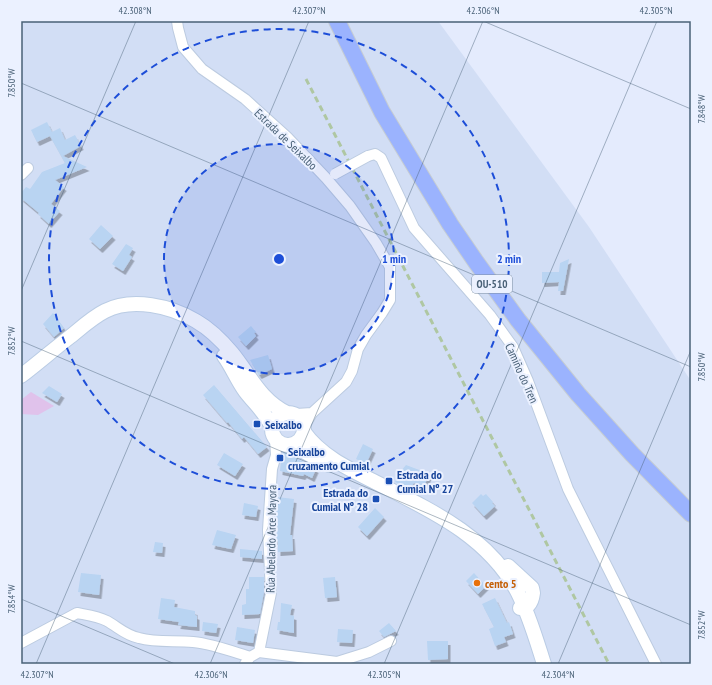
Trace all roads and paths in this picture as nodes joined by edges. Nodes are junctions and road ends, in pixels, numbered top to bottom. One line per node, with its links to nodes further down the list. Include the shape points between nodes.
1 (177, 21): 3 (street, Estrada de Seixalbo, via 183,47 202,68 245,99)
2 (337, 21): 10 (main road, OU-510, via 382,112 476,262 518,320 578,394)
3 (331, 176): 6 (street, Estrada de Seixalbo, via 390,267 390,300 366,334 346,382); 20 (street, Camiño do Tren, bridge, via 368,156 375,154 381,158 414,228 490,315 513,347 568,489)
4 (21, 376): 7 (street, via 106,310 131,305 156,306 184,315 208,329 233,354 267,401)
5 (21, 385): 9 (street, via 82,335 112,318 143,313 164,315 201,331 215,344 245,391 261,409)
6 (312, 413): 7 (street); 8 (street)
7 (291, 414): 8 (street, via 303,422); 9 (street, via 278,416 274,421)
8 (304, 429): 9 (street, via 300,440); 12 (street, via 316,447 330,457 446,520 468,535 492,557)
9 (280, 442): 11 (street); 17 (street, Rúa Abelardo Arce Mayora, via 272,469 268,530 272,593)
10 (691, 514)
11 (458, 538): 12 (street, via 479,550); 16 (street, via 492,572 510,596)
12 (518, 587): 13 (street)
13 (523, 608): 16 (street, via 530,634); 19 (street)
14 (391, 641): 17 (street, via 370,652 337,662)
15 (21, 644): 17 (street, via 77,613 99,618 137,638 158,642 205,644)
16 (530, 650): 18 (street)
17 (251, 658)
18 (535, 664)
19 (544, 664)
20 (656, 664)

